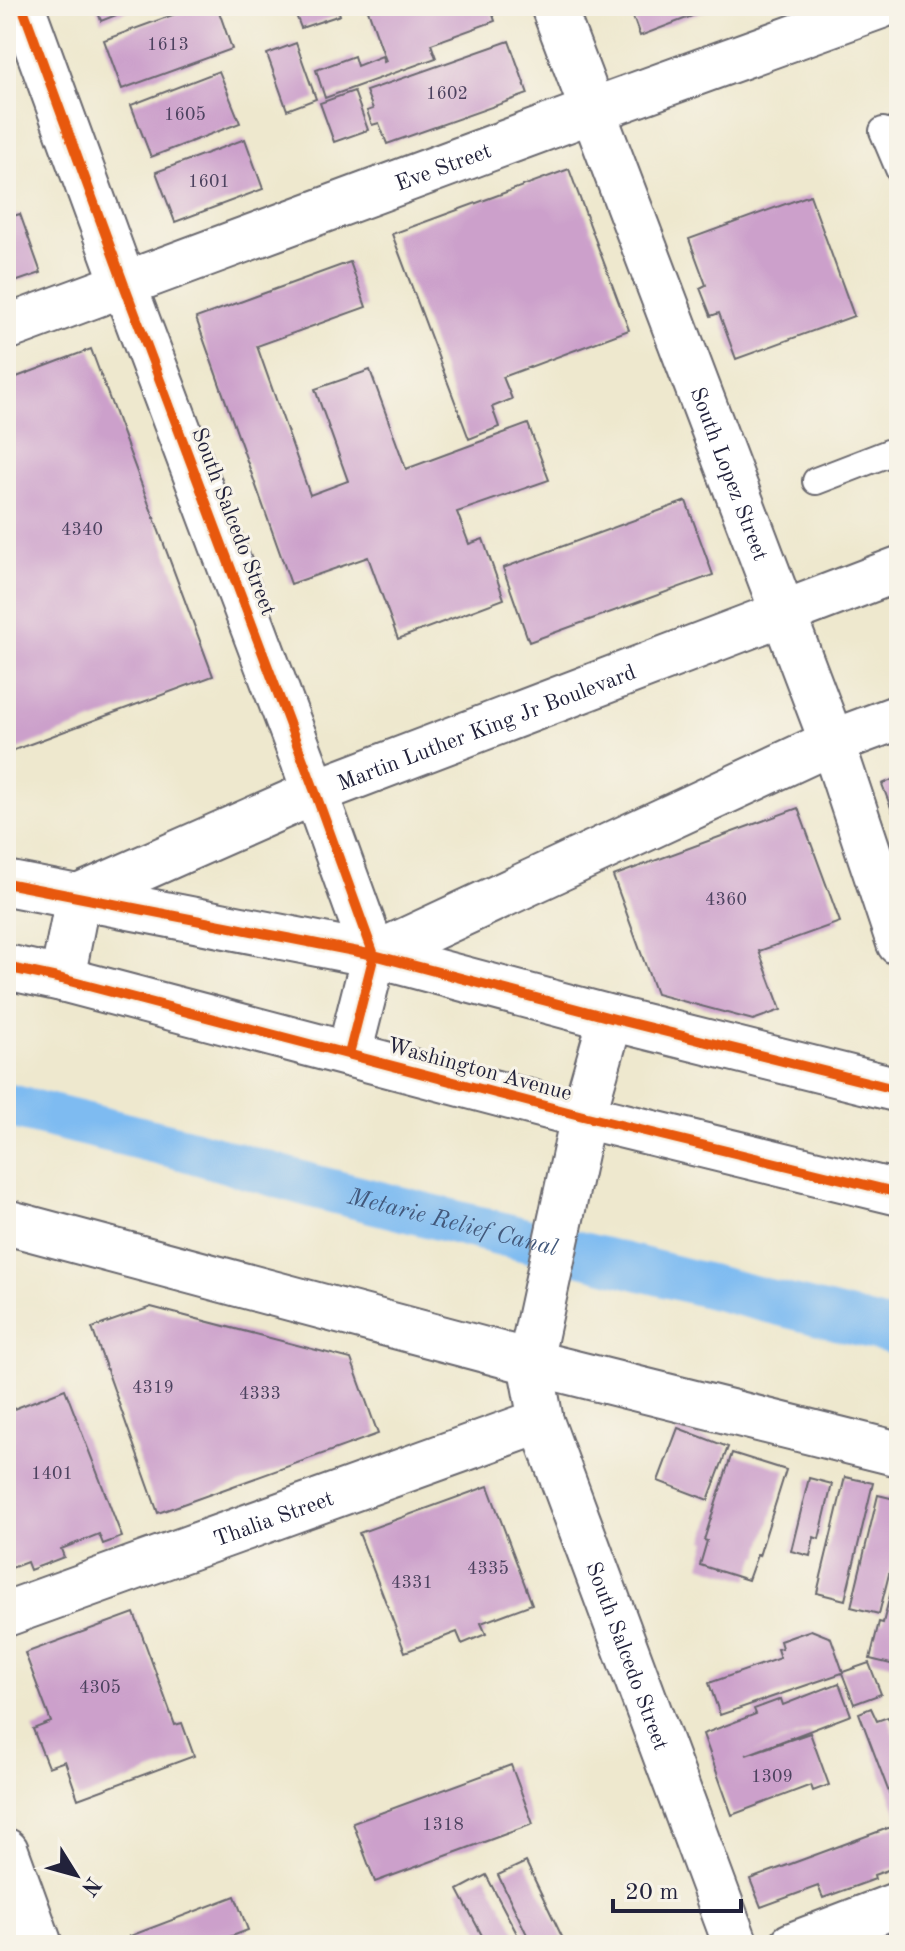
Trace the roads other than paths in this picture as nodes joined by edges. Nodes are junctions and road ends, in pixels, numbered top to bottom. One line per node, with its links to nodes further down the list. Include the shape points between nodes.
1 (22, 6): 7 (street, South Salcedo Street)
2 (553, 6): 4 (street, South Lopez Street)
3 (881, 6): 4 (street, Eve Street)
4 (591, 111): 7 (street, Eve Street); 12 (street, South Lopez Street)
5 (883, 131): 6 (lane)
6 (899, 169)
7 (124, 285): 8 (street, Eve Street); 15 (street, South Salcedo Street)
8 (6, 328)
9 (899, 449): 10 (lane)
10 (816, 481)
11 (899, 569): 12 (street, Martin Luther King Jr Boulevard)
12 (784, 613): 14 (street, South Lopez Street); 15 (street, Martin Luther King Jr Boulevard)
13 (899, 717): 14 (street)
14 (832, 742): 18 (street, South Lopez Street); 19 (street)
15 (315, 792): 17 (street, Martin Luther King Jr Boulevard); 19 (street, South Salcedo Street)
16 (6, 883): 17 (street)
17 (78, 897): 19 (street); 21 (street)
18 (899, 943)
19 (374, 955): 22 (street); 23 (street)
20 (6, 967): 21 (street, Washington Avenue)
21 (62, 979): 23 (street, Washington Avenue)
22 (611, 1018): 24 (street); 25 (street)
23 (349, 1054): 25 (street, Washington Avenue)
24 (899, 1090)
25 (583, 1116): 26 (street, Washington Avenue); 28 (street)
26 (899, 1193)
27 (6, 1222): 28 (street)
28 (530, 1362): 29 (street, South Salcedo Street); 30 (street)
29 (541, 1421): 31 (street, Thalia Street); 35 (street, South Salcedo Street)
30 (899, 1454)
31 (6, 1614)
32 (6, 1851): 34 (street)
33 (899, 1904): 36 (street)
34 (40, 1945)
35 (736, 1945)
36 (792, 1945)

